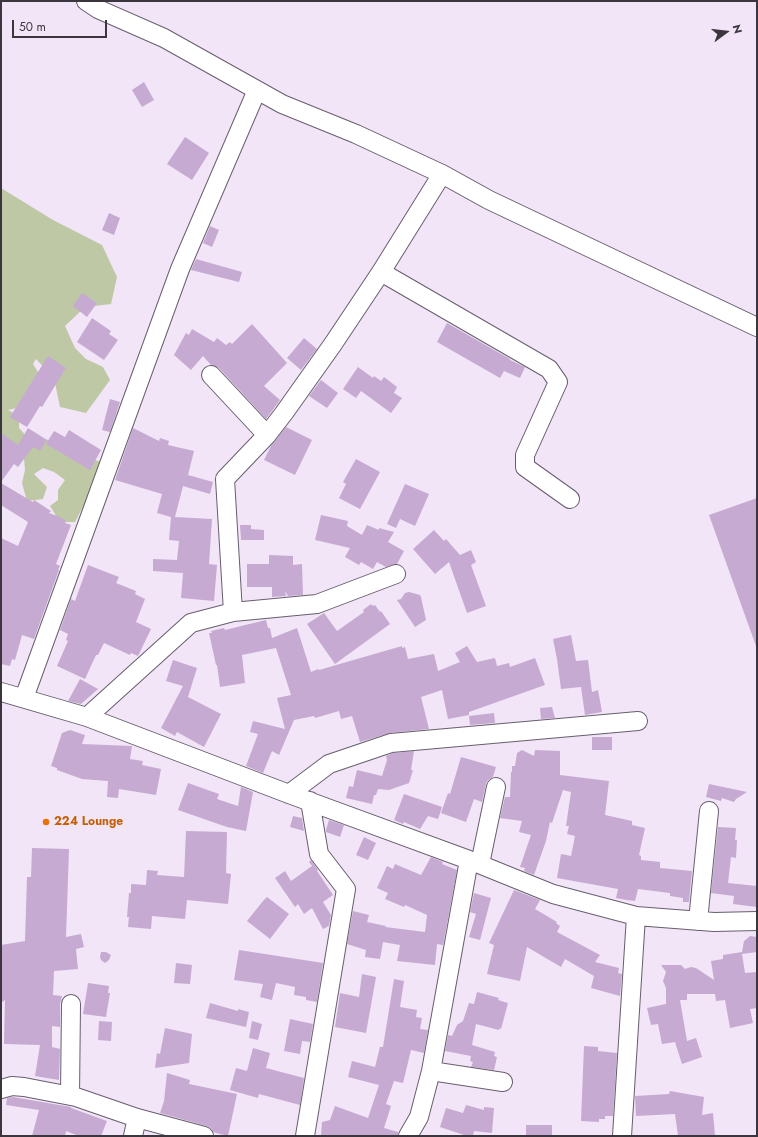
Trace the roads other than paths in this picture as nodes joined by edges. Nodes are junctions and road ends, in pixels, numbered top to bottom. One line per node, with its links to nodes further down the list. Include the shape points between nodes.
1 (86, 1): 2 (street, via 98,9 164,38)
2 (257, 90): 3 (street, via 282,104 356,134); 12 (street, via 180,269)
3 (442, 174): 4 (street); 5 (street, via 489,200)
4 (381, 272): 7 (street); 8 (street, via 549,369 558,382 525,455 525,467)
5 (757, 327)
6 (211, 375): 7 (street)
7 (267, 435): 10 (street, via 225,479)
8 (570, 499)
9 (396, 574): 10 (street, via 317,604)
10 (233, 612): 13 (street, via 191,623)
11 (1, 692): 12 (street)
12 (24, 698): 13 (street)
13 (87, 717): 16 (street)
14 (638, 721): 16 (street, via 391,743 329,764)
15 (496, 787): 19 (street)
16 (288, 794): 17 (street)
17 (310, 801): 19 (street); 31 (street, via 319,854 346,889)
18 (709, 811): 21 (street)
19 (474, 862): 20 (street, via 553,894); 24 (street)
20 (636, 916): 21 (street); 33 (street)
21 (698, 920): 22 (street)
22 (757, 921)
23 (71, 1004): 27 (street)
24 (431, 1071): 25 (street); 32 (street, via 419,1117)
25 (503, 1082)
26 (1, 1089): 27 (street, via 12,1086 24,1087)
27 (70, 1096): 28 (street)
28 (137, 1118): 29 (street); 30 (street)
29 (133, 1136)
30 (204, 1136)
31 (305, 1136)
32 (408, 1136)
33 (622, 1136)

